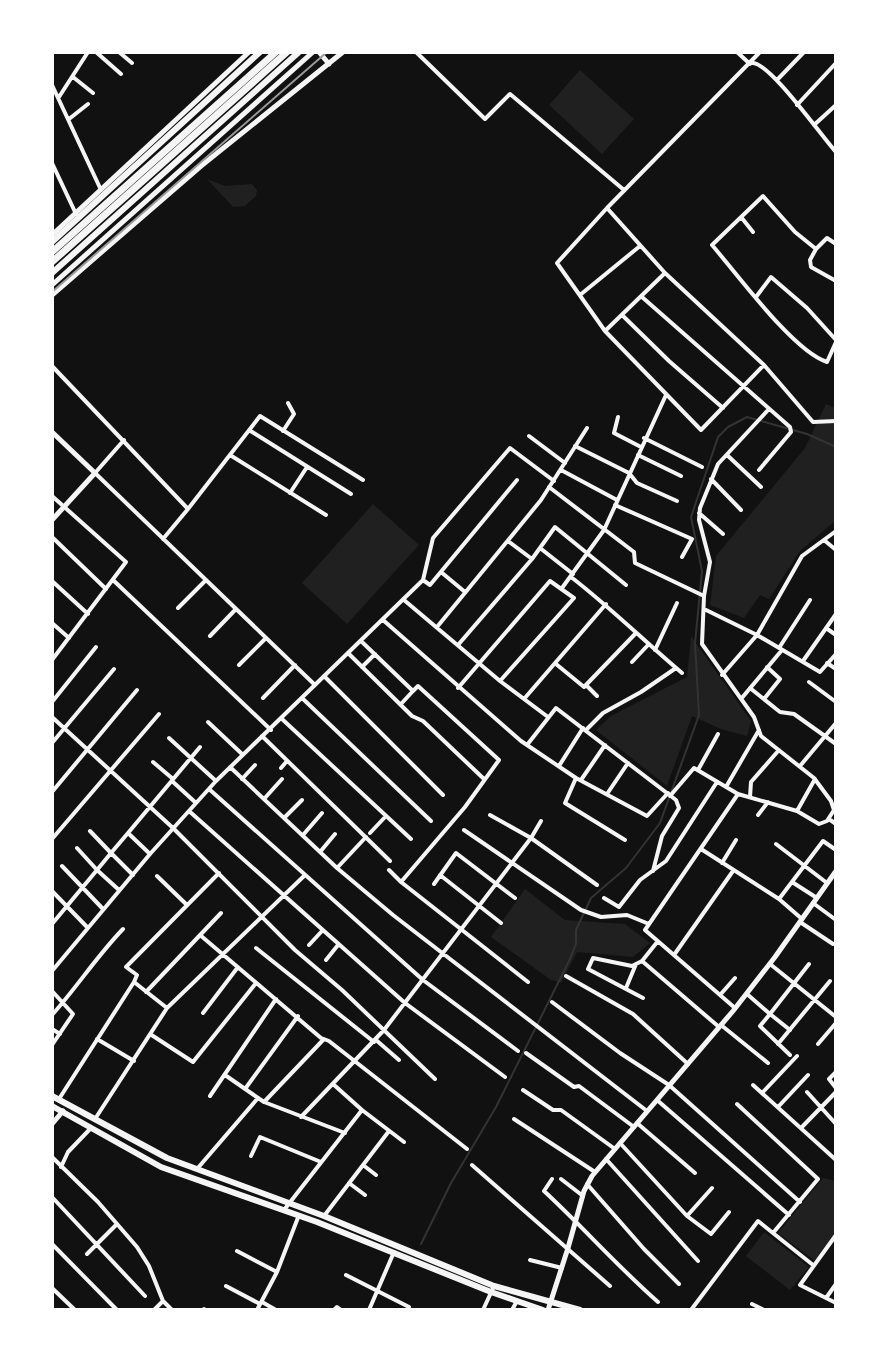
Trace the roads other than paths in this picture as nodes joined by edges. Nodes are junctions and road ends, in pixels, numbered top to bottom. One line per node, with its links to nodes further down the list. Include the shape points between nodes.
1 (88, 52): 21 (street)
2 (96, 52): 20 (street)
3 (119, 52): 16 (street)
4 (249, 52): 33 (street)
5 (260, 52): 40 (main road)
6 (276, 52): 44 (highway)
7 (287, 52): 45 (highway)
8 (299, 52): 47 (main road)
9 (313, 52): 49 (street)
10 (319, 52): 18 (street)
11 (343, 52): 18 (street)
12 (416, 52): 34 (street, via 485,119 510,94)
13 (737, 52): 19 (street)
14 (760, 52): 19 (street)
15 (804, 52): 22 (street)
16 (132, 63)
17 (836, 63): 27 (street)
18 (329, 64): 50 (street, via 202,166)
19 (750, 64): 22 (street, via 758,64); 34 (street)
20 (121, 74)
21 (72, 77): 24 (street); 25 (street)
22 (776, 80): 27 (street)
23 (52, 85): 25 (street)
24 (92, 93)
25 (58, 97): 29 (street)
26 (88, 104): 29 (street)
27 (797, 105): 30 (street)
28 (836, 105): 30 (street)
29 (69, 119): 33 (street)
30 (814, 126): 31 (street)
31 (836, 152)
32 (52, 163): 36 (street)
33 (101, 190): 36 (street)
34 (624, 190): 35 (street)
35 (607, 208): 42 (street); 51 (street, via 557,263)
36 (76, 214): 39 (street)
37 (741, 217): 38 (street); 43 (street, via 763,196 795,232); 53 (street, via 712,245)
38 (753, 232)
39 (52, 235)
40 (52, 242)
41 (836, 244): 43 (street, via 827,238)
42 (640, 246): 46 (street); 51 (street)
43 (816, 249): 48 (street, via 810,260 811,267)
44 (52, 252)
45 (52, 262)
46 (665, 272): 52 (street); 58 (street)
47 (52, 273)
48 (836, 281)
49 (52, 285)
50 (52, 295)
51 (580, 295): 55 (street)
52 (642, 297): 54 (street); 60 (street)
53 (756, 297): 56 (street, via 771,277 807,308); 57 (street, via 810,355 827,362)
54 (622, 315): 55 (street); 63 (street)
55 (605, 331): 61 (street)
56 (836, 341): 57 (street)
57 (834, 349)
58 (764, 365): 60 (street); 66 (street, via 813,422)
59 (52, 366): 73 (street)
60 (744, 387): 63 (street); 64 (street)
61 (666, 395): 63 (street, via 701,430); 72 (street)
62 (288, 403): 69 (street, via 294,414)
63 (723, 408)
64 (769, 409): 78 (street); 83 (street, via 791,429)
65 (618, 417): 75 (street, via 614,433)
66 (836, 421)
67 (587, 428): 74 (street)
68 (249, 430): 69 (street, via 260,416); 76 (street); 80 (street)
69 (283, 431): 88 (street)
70 (52, 432): 84 (street)
71 (529, 436): 79 (street)
72 (644, 438): 75 (street); 81 (street)
73 (124, 440): 84 (street); 99 (street)
74 (575, 446): 79 (street); 85 (street)
75 (641, 447): 77 (street)
76 (230, 455): 93 (street); 99 (street)
77 (638, 455): 85 (street); 86 (street)
78 (727, 455): 87 (street); 92 (street)
79 (565, 463): 82 (street)
80 (307, 467): 93 (street); 94 (street)
81 (702, 467)
82 (561, 470): 90 (street); 97 (street)
83 (759, 470)
84 (95, 473): 98 (street); 108 (street)
85 (629, 473): 96 (street, via 637,483); 97 (street)
86 (681, 476)
87 (711, 479): 100 (street); 101 (street)
88 (363, 480)
89 (517, 480): 116 (street)
90 (554, 481): 91 (street); 120 (street, via 510,448 433,538)
91 (549, 487): 104 (street); 110 (street)
92 (761, 487)
93 (290, 493): 102 (street)
94 (351, 494)
95 (52, 496): 98 (street)
96 (676, 501)
97 (616, 502): 104 (street); 114 (street, via 692,540)
98 (64, 507): 103 (street); 118 (street, via 126,562)
99 (188, 509): 108 (street)
100 (741, 510)
101 (699, 513): 106 (street); 126 (street, via 710,562)
102 (326, 515)
103 (52, 520)
104 (604, 530): 113 (street); 126 (street, via 634,552 635,563)
105 (836, 531): 109 (street)
106 (723, 534)
107 (52, 537): 124 (street)
108 (163, 539): 119 (street)
109 (824, 540): 112 (street); 141 (street, via 802,556)
110 (508, 541): 115 (street); 125 (street)
111 (540, 548): 113 (street, via 558,527); 115 (street); 117 (street)
112 (836, 550)
113 (588, 553): 117 (street); 122 (street)
114 (682, 558)
115 (532, 559): 147 (street)
116 (441, 572): 120 (street, via 430,585); 125 (street)
117 (572, 575): 123 (street); 130 (street)
118 (113, 580): 124 (street); 196 (street)
119 (206, 580): 131 (street); 132 (street)
120 (423, 580): 127 (street)
121 (52, 581): 134 (street)
122 (626, 585)
123 (562, 588): 157 (street, via 550,580); 171 (street, via 574,598)
124 (106, 589): 134 (street)
125 (466, 592): 138 (street)
126 (704, 596): 133 (street)
127 (404, 600): 136 (street); 138 (street)
128 (810, 600): 150 (street)
129 (677, 603): 151 (street)
130 (606, 604): 140 (street); 160 (street)
131 (178, 608)
132 (236, 609): 143 (street); 145 (street)
133 (704, 609): 141 (street); 169 (street, via 702,644)
134 (88, 614): 144 (street)
135 (836, 614): 139 (street)
136 (383, 620): 146 (street); 175 (street)
137 (52, 623): 144 (street)
138 (437, 627): 147 (street)
139 (826, 628): 142 (street); 156 (street)
140 (636, 633): 148 (street); 174 (street)
141 (757, 635): 150 (street); 169 (street)
142 (836, 635)
143 (210, 636)
144 (69, 638): 155 (street)
145 (266, 638): 161 (street); 162 (street)
146 (361, 641): 152 (street); 153 (street)
147 (458, 645): 157 (street)
148 (648, 645): 151 (street); 158 (street)
149 (96, 647): 185 (street)
150 (780, 649): 156 (street); 164 (street)
151 (655, 650): 165 (street)
152 (348, 653): 163 (street); 170 (street)
153 (375, 654): 163 (street); 178 (street)
154 (836, 654): 159 (street)
155 (52, 660)
156 (802, 661): 159 (street, via 820,672)
157 (479, 662): 171 (street); 175 (street)
158 (632, 662)
159 (828, 663): 167 (street)
160 (556, 664): 174 (street, via 584,687); 182 (street)
161 (239, 665)
162 (295, 665): 173 (street); 180 (street)
163 (362, 667): 187 (street)
164 (767, 667): 176 (street); 184 (street, via 780,678)
165 (676, 668): 168 (street); 195 (street, via 603,713)
166 (114, 669): 194 (street)
167 (836, 669)
168 (682, 673)
169 (722, 675): 183 (street)
170 (324, 676): 173 (street); 236 (street)
171 (500, 681): 182 (street)
172 (809, 682): 186 (street)
173 (315, 684): 181 (street)
174 (586, 685): 179 (street)
175 (458, 688): 204 (street)
176 (750, 688): 183 (street); 184 (street)
177 (137, 690): 207 (street)
178 (413, 691): 187 (street); 224 (street, via 418,686 499,760)
179 (597, 696)
180 (263, 698)
181 (302, 698): 191 (street); 251 (street)
182 (524, 699): 190 (street)
183 (741, 699): 197 (street)
184 (764, 699): 200 (street, via 780,712 794,714)
185 (52, 702)
186 (836, 702)
187 (401, 704): 224 (street)
188 (159, 714): 219 (street)
189 (52, 717): 194 (street)
190 (548, 717): 195 (street, via 556,708); 204 (street)
191 (282, 718): 196 (street); 248 (street)
192 (208, 722): 209 (street)
193 (836, 723): 200 (street)
194 (65, 728): 202 (street); 207 (street)
195 (585, 729): 205 (street); 215 (street)
196 (271, 730): 199 (street)
197 (759, 730): 208 (street, via 761,736); 230 (street)
198 (718, 734): 220 (street)
199 (262, 736): 209 (street); 211 (street)
200 (824, 736): 203 (street); 216 (street)
201 (169, 738): 210 (street)
202 (52, 743)
203 (836, 744)
204 (527, 745): 215 (street)
205 (605, 745): 213 (street); 227 (street)
206 (200, 747): 210 (street)
207 (88, 749): 219 (street); 232 (street)
208 (779, 750): 216 (street); 237 (street, via 751,782)
209 (242, 754): 217 (street)
210 (191, 758): 226 (street); 228 (street)
211 (287, 761): 218 (street); 261 (street)
212 (153, 762): 226 (street)
213 (628, 763): 233 (street); 234 (street)
214 (255, 765): 222 (street)
215 (559, 766): 221 (street)
216 (800, 766): 225 (street)
217 (230, 767): 222 (street); 228 (street)
218 (280, 768)
219 (112, 770): 242 (street); 263 (street)
220 (698, 770): 229 (street); 234 (street, via 694,768)
221 (576, 778): 227 (street); 265 (street, via 565,803)
222 (242, 779): 238 (street)
223 (282, 779): 238 (street)
224 (484, 779): 291 (street, via 465,807)
225 (815, 779): 244 (street); 250 (street, via 834,806)
226 (172, 780): 241 (street); 242 (street)
227 (581, 780): 233 (street)
228 (216, 781): 231 (street)
229 (717, 782): 230 (street); 282 (street, via 666,861)
230 (726, 787): 235 (street)
231 (209, 789): 241 (street); 288 (street)
232 (52, 792)
233 (607, 794): 234 (street, via 647,816)
234 (669, 794): 282 (street, via 679,808 662,836)
235 (738, 794): 237 (street); 269 (street)
236 (443, 795)
237 (750, 797): 240 (street)
238 (264, 799): 249 (street)
239 (302, 800): 249 (street)
240 (768, 802): 244 (street); 247 (street)
241 (196, 803): 243 (street)
242 (150, 806): 254 (street); 257 (street)
243 (190, 811): 254 (street); 300 (street)
244 (797, 811): 250 (street, via 819,824)
245 (322, 813): 260 (street)
246 (490, 815): 262 (street)
247 (758, 815)
248 (386, 816): 258 (street); 264 (street)
249 (284, 818): 260 (street)
250 (829, 819): 253 (street)
251 (431, 821)
252 (541, 821): 262 (street)
253 (836, 824)
254 (173, 828): 273 (street); 285 (street)
255 (464, 830): 275 (street)
256 (90, 831): 272 (street)
257 (128, 833): 272 (street); 273 (street)
258 (370, 833)
259 (335, 834): 271 (street)
260 (303, 835): 271 (street)
261 (366, 837): 274 (street); 279 (street)
262 (531, 838): 275 (street); 296 (street)
263 (52, 839)
264 (411, 839)
265 (625, 840)
266 (736, 840): 276 (street)
267 (776, 844): 278 (street)
268 (76, 848): 280 (street)
269 (701, 849): 276 (street); 315 (street)
270 (835, 850): 278 (street, via 823,841)
271 (320, 852): 279 (street)
272 (111, 853): 280 (street); 286 (street)
273 (150, 854): 286 (street)
274 (390, 860)
275 (513, 862): 295 (street); 315 (street, via 581,910 601,917 627,915)
276 (722, 863): 283 (street)
277 (62, 866): 297 (street)
278 (805, 866): 290 (street); 292 (street)
279 (337, 868): 327 (street)
280 (97, 870): 297 (street); 298 (street)
281 (389, 870): 291 (street)
282 (653, 871): 302 (street, via 628,892 619,907)
283 (732, 871): 303 (street); 328 (street)
284 (836, 871): 290 (street)
285 (219, 873): 305 (street); 310 (street)
286 (133, 875): 298 (street)
287 (157, 876): 305 (street)
288 (304, 876): 300 (street); 338 (street)
289 (440, 876): 294 (street); 295 (street, via 456,853); 307 (street)
290 (828, 881): 293 (street); 304 (street)
291 (401, 882): 318 (street)
292 (792, 882): 303 (street); 304 (street)
293 (836, 883)
294 (434, 884)
295 (496, 884): 301 (street); 307 (street)
296 (597, 885)
297 (83, 888): 306 (street); 308 (street)
298 (119, 890): 308 (street)
299 (52, 891): 306 (street)
300 (283, 895): 310 (street); 319 (street)
301 (515, 898)
302 (604, 898)
303 (779, 899): 311 (street)
304 (815, 900): 311 (street); 312 (street)
305 (188, 905): 340 (street, via 126,967 137,975)
306 (67, 906): 314 (street); 316 (street)
307 (479, 906): 313 (street); 318 (street)
308 (104, 909): 316 (street)
309 (221, 913): 320 (street)
310 (262, 915): 326 (street); 365 (street, via 295,950)
311 (801, 920): 322 (street); 332 (street)
312 (836, 920)
313 (501, 923)
314 (52, 924)
315 (650, 924): 321 (street, via 645,930)
316 (88, 928): 335 (street)
317 (123, 929): 352 (street, via 100,953)
318 (461, 930): 327 (street); 341 (street)
319 (322, 931): 323 (street); 324 (street)
320 (200, 935): 326 (street); 346 (street)
321 (658, 941): 328 (street); 330 (street)
322 (833, 944)
323 (309, 945)
324 (338, 945): 329 (street); 354 (street)
325 (256, 948): 371 (street)
326 (222, 954): 334 (street); 355 (street)
327 (442, 954): 338 (street); 409 (street)
328 (674, 954): 348 (street)
329 (326, 960)
330 (642, 961): 331 (street); 363 (street)
331 (636, 964): 344 (street); 344 (street, via 632,966 593,958 588,969)
332 (770, 964): 342 (street); 347 (street)
333 (809, 964): 342 (street)
334 (238, 967): 343 (street); 357 (street)
335 (52, 971)
336 (566, 976): 383 (street, via 633,1014)
337 (735, 978): 348 (street)
338 (423, 980): 354 (street); 375 (street)
339 (830, 981): 351 (street)
340 (134, 982): 346 (street); 369 (street)
341 (528, 982)
342 (794, 982): 351 (street); 358 (street)
343 (256, 983): 350 (street); 368 (street, via 194,1062)
344 (626, 988): 349 (street)
345 (52, 991): 352 (street)
346 (146, 992): 355 (street)
347 (747, 994): 356 (street); 358 (street)
348 (720, 996): 356 (street)
349 (643, 998)
350 (276, 999): 360 (street); 386 (street)
351 (815, 999): 361 (street); 366 (street)
352 (63, 1002): 359 (street); 367 (street, via 73,1014)
353 (552, 1002): 390 (street)
354 (405, 1003): 365 (street); 387 (street)
355 (166, 1008): 368 (street)
356 (735, 1008): 363 (street)
357 (203, 1013)
358 (770, 1014): 366 (street); 372 (street, via 760,1026)
359 (52, 1015)
360 (298, 1016): 370 (street); 393 (street)
361 (836, 1017)
362 (836, 1023): 373 (street)
363 (720, 1026): 382 (street); 383 (street)
364 (52, 1029): 367 (street)
365 (384, 1030): 371 (street); 388 (street)
366 (790, 1030): 372 (street)
367 (60, 1034): 374 (street)
368 (150, 1034): 380 (street)
369 (97, 1039): 380 (street); 399 (street)
370 (324, 1039): 381 (street); 402 (street)
371 (375, 1041): 379 (street); 381 (street)
372 (778, 1044): 377 (street)
373 (818, 1044)
374 (52, 1045)
375 (518, 1051)
376 (526, 1053): 415 (street, via 567,1083 579,1086)
377 (790, 1055)
378 (797, 1056): 395 (street)
379 (399, 1060)
380 (134, 1062): 412 (street)
381 (354, 1062): 389 (street); 422 (street)
382 (768, 1063)
383 (688, 1064): 390 (street)
384 (836, 1072): 392 (street, via 828,1079)
385 (808, 1074): 405 (street)
386 (225, 1075): 393 (street); 398 (street)
387 (505, 1077)
388 (435, 1079)
389 (333, 1084): 407 (street); 410 (street)
390 (669, 1085): 401 (street); 444 (street)
391 (753, 1085): 395 (street)
392 (836, 1088)
393 (245, 1089): 400 (street)
394 (523, 1090): 423 (street, via 553,1110 561,1110)
395 (763, 1092): 405 (street)
396 (806, 1092): 406 (street)
397 (836, 1092): 406 (street)
398 (210, 1096)
399 (56, 1098): 412 (main road)
400 (258, 1098): 402 (street); 432 (street)
401 (657, 1100): 409 (street); 449 (street)
402 (264, 1102): 410 (street)
403 (737, 1104): 444 (street, via 818,1179)
404 (52, 1106): 408 (main road)
405 (778, 1107): 417 (street)
406 (821, 1107): 414 (street); 417 (street)
407 (362, 1110): 418 (street); 419 (street)
408 (63, 1111): 413 (street); 416 (main road)
409 (647, 1111): 415 (street)
410 (301, 1118): 419 (street)
411 (514, 1119): 433 (street)
412 (94, 1121): 432 (main road)
413 (52, 1124)
414 (836, 1124)
415 (636, 1125): 421 (street); 434 (street)
416 (91, 1128): 431 (street, via 68,1152); 446 (main road, via 161,1167)
417 (801, 1128): 427 (street)
418 (389, 1131): 420 (street); 429 (street)
419 (345, 1133): 428 (street)
420 (404, 1142)
421 (620, 1143): 423 (street); 451 (street)
422 (467, 1149)
423 (615, 1149): 426 (street)
424 (250, 1156): 428 (street, via 260,1137)
425 (52, 1157): 431 (street)
426 (606, 1159): 433 (street); 463 (street)
427 (836, 1160)
428 (321, 1162): 445 (street)
429 (363, 1166): 435 (street); 438 (street)
430 (472, 1166): 458 (street)
431 (62, 1167): 453 (street)
432 (196, 1169): 445 (main road)
433 (595, 1172): 439 (street)
434 (695, 1173)
435 (376, 1175)
436 (552, 1179): 452 (street, via 544,1192)
437 (561, 1179): 442 (street)
438 (349, 1183): 441 (street); 450 (street)
439 (587, 1184): 442 (street); 468 (street)
440 (712, 1188): 451 (street)
441 (365, 1194)
442 (582, 1196): 452 (street)
443 (52, 1197): 456 (street)
444 (800, 1202): 449 (street)
445 (288, 1203): 446 (street); 450 (main road)
446 (284, 1210): 448 (main road)
447 (729, 1212): 451 (street, via 711,1234)
448 (299, 1215): 459 (main road); 466 (street)
449 (789, 1215): 454 (street)
450 (324, 1216): 459 (main road)
451 (687, 1216)
452 (576, 1221): 458 (street); 480 (street)
453 (117, 1224): 456 (street); 477 (street, via 145,1259)
454 (773, 1233): 464 (street); 500 (street, via 758,1221)
455 (836, 1235): 464 (street)
456 (98, 1243): 461 (street); 475 (street)
457 (52, 1244): 487 (street)
458 (568, 1248): 465 (street); 471 (street)
459 (395, 1250): 473 (main road); 474 (street)
460 (237, 1251): 466 (street)
461 (88, 1254)
462 (530, 1260): 465 (street)
463 (698, 1261)
464 (813, 1265): 476 (street, via 800,1284)
465 (562, 1268): 479 (street)
466 (277, 1272): 481 (street)
467 (346, 1275): 474 (street)
468 (679, 1284)
469 (836, 1284): 476 (street)
470 (226, 1286): 481 (street)
471 (610, 1286)
472 (52, 1288): 486 (street)
473 (492, 1289): 478 (main road); 479 (main road); 495 (street)
474 (377, 1291): 484 (street); 494 (street)
475 (145, 1296)
476 (826, 1298): 482 (street)
477 (162, 1301): 488 (street); 489 (street)
478 (517, 1301): 496 (street); 497 (main road)
479 (550, 1301): 485 (main road); 498 (street)
480 (658, 1302)
481 (261, 1303): 490 (street); 491 (street)
482 (836, 1303)
483 (752, 1304): 501 (street)
484 (409, 1307)
485 (564, 1307): 499 (main road)
486 (75, 1310)
487 (117, 1310)
488 (154, 1310)
489 (172, 1310)
490 (257, 1310)
491 (276, 1310)
492 (334, 1310): 493 (street, via 336,1307)
493 (341, 1310)
494 (369, 1310)
495 (484, 1310)
496 (512, 1310)
497 (543, 1310)
498 (548, 1310)
499 (580, 1310)
500 (690, 1310)
501 (764, 1310)

